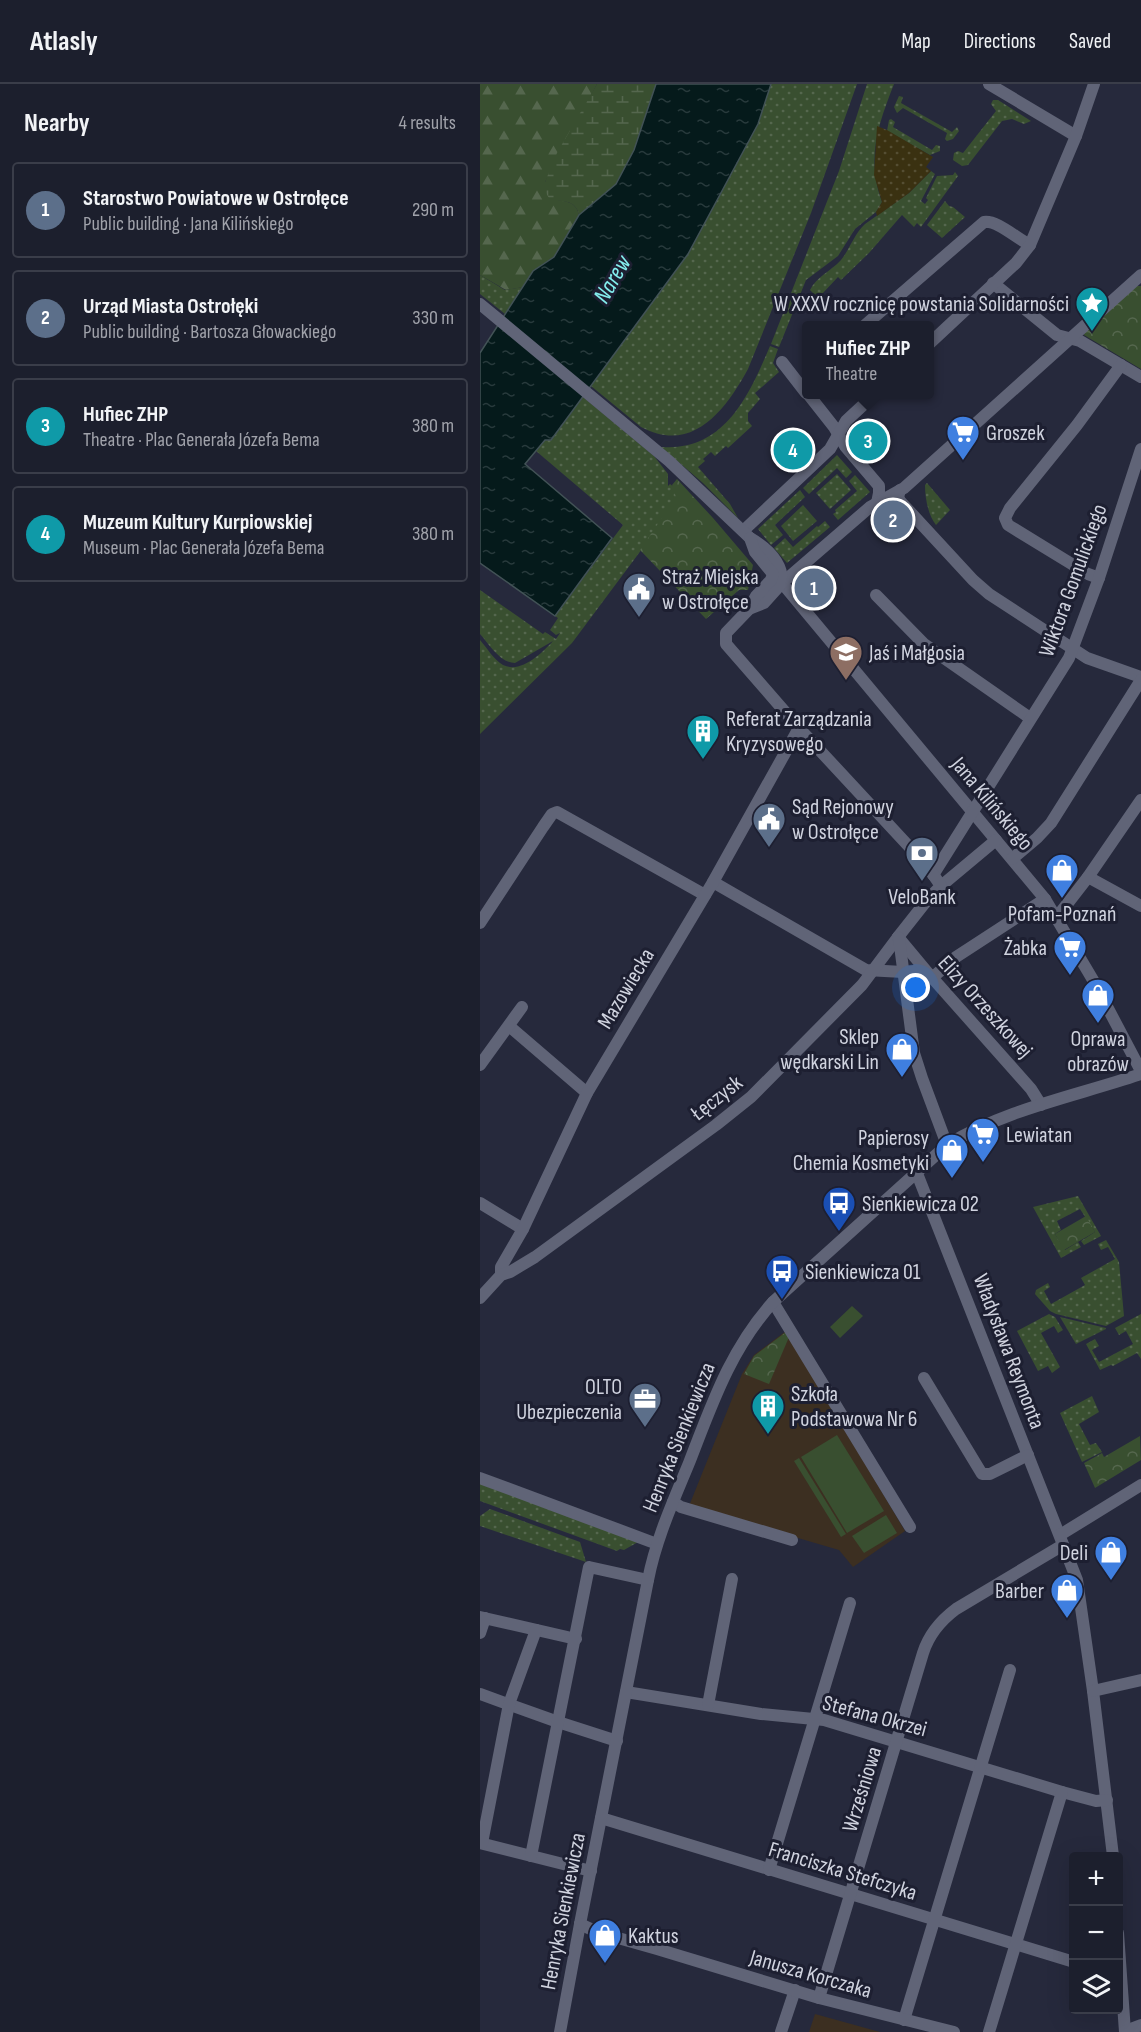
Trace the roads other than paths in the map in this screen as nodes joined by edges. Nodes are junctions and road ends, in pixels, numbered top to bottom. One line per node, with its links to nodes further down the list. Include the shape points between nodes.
1 (989, 84): 3 (street)
2 (1094, 84): 3 (street)
3 (1076, 136): 4 (street)
4 (1030, 245): 6 (street); 8 (street, via 988,221)
5 (1141, 275): 9 (street)
6 (993, 283): 9 (street, via 1057,335); 10 (street)
7 (480, 304): 21 (street, Jana Kilińskiego, via 691,480)
8 (870, 321)
9 (1068, 339): 12 (street, via 1080,341); 19 (street)
10 (934, 340)
11 (782, 362): 14 (street)
12 (1120, 365): 13 (street); 23 (street, via 1005,518 1008,525)
13 (1141, 377)
14 (802, 379)
15 (811, 399): 17 (street)
16 (870, 399): 17 (street)
17 (838, 433): 20 (street, via 879,486); 21 (street, via 830,449)
18 (1141, 449): 23 (street, Wiktora Gomulickiego)
19 (895, 492): 20 (street); 25 (street, via 989,594)
20 (877, 502): 22 (street)
21 (747, 535): 22 (street, Jana Kilińskiego, via 764,546 781,567)
22 (778, 578): 28 (street, via 756,596 725,638 726,644); 30 (street, Jana Kilińskiego)
23 (1098, 578): 25 (street, Wiktora Gomulickiego)
24 (876, 595): 27 (street, via 924,644)
25 (1073, 649): 26 (street); 27 (street, Wiktora Gomulickiego)
26 (1141, 679): 32 (street, via 1051,823)
27 (1030, 718): 30 (street, Wiktora Gomulickiego)
28 (799, 728): 33 (street); 35 (street, Mazowiecka)
29 (1141, 800): 34 (street)
30 (972, 812): 31 (street, Jana Kilińskiego); 33 (street, Wiktora Gomulickiego)
31 (996, 840): 32 (street, Jana Kilińskiego); 36 (street, Łęczysk)
32 (1012, 859): 38 (street, Jana Kilińskiego)
33 (933, 875): 36 (street)
34 (1088, 877): 39 (street); 40 (street)
35 (713, 882): 37 (street, Mazowiecka); 43 (street)
36 (941, 886): 42 (street, Łęczysk)
37 (705, 895): 41 (street, via 557,812); 50 (street, Mazowiecka)
38 (1045, 899): 40 (street, Jana Kilińskiego); 45 (street)
39 (1141, 906)
40 (1057, 917): 49 (street, Jana Kilińskiego)
41 (480, 923)
42 (898, 937): 43 (street, Łęczysk); 44 (street); 45 (street, Elizy Orzeszkowej)
43 (874, 972): 44 (street); 56 (street, Łęczysk, via 734,1111 535,1257)
44 (903, 972): 45 (street); 52 (street, via 916,1059)
45 (929, 974): 51 (street, Elizy Orzeszkowej)
46 (522, 1007): 47 (street)
47 (508, 1026): 48 (street); 50 (street)
48 (480, 1065)
49 (1141, 1073): 51 (street, Henryka Sienkiewicza)
50 (587, 1093): 55 (street, Mazowiecka)
51 (1041, 1105): 52 (street, Henryka Sienkiewicza, via 992,1122)
52 (947, 1145): 53 (street, Henryka Sienkiewicza)
53 (916, 1171): 58 (street, Henryka Sienkiewicza); 60 (street, Władysława Reymonta)
54 (480, 1203): 55 (street)
55 (523, 1229): 56 (street, Mazowiecka, via 501,1267)
56 (501, 1275): 57 (street, Łęczysk)
57 (480, 1298)
58 (773, 1302): 63 (street, Henryka Sienkiewicza, via 748,1331 726,1371); 64 (street)
59 (924, 1378): 60 (street, via 982,1474 990,1474)
60 (1028, 1455): 66 (street, Władysława Reymonta)
61 (480, 1478): 67 (street)
62 (1141, 1485): 66 (street)
63 (673, 1502): 65 (street); 67 (street, Henryka Sienkiewicza)
64 (910, 1527)
65 (792, 1540)
66 (1062, 1540): 77 (street, Władysława Reymonta, via 1079,1590); 85 (street, Wrześniowa, via 956,1609 935,1629 926,1645)
67 (657, 1544): 69 (street, Henryka Sienkiewicza)
68 (732, 1579): 81 (street)
69 (648, 1580): 74 (street, via 589,1567); 78 (street, Henryka Sienkiewicza)
70 (850, 1603): 82 (street)
71 (483, 1617): 72 (street); 73 (street)
72 (536, 1630): 74 (street); 80 (street)
73 (480, 1633)
74 (576, 1639): 83 (street)
75 (1010, 1670): 86 (street)
76 (1141, 1680): 77 (street)
77 (1093, 1691): 88 (street, Władysława Reymonta)
78 (626, 1692): 81 (street, Stefana Okrzei); 84 (street, Henryka Sienkiewicza)
79 (480, 1694): 80 (street)
80 (509, 1704): 83 (street); 90 (street)
81 (708, 1705): 82 (street, Stefana Okrzei)
82 (814, 1719): 85 (street, Stefana Okrzei); 94 (street)
83 (558, 1722): 84 (street); 92 (street)
84 (617, 1741): 89 (street, Henryka Sienkiewicza)
85 (897, 1743): 86 (street, Stefana Okrzei); 95 (street, Wrześniowa)
86 (980, 1767): 87 (street, Stefana Okrzei); 96 (street)
87 (1062, 1792): 88 (street, Stefana Okrzei); 98 (street)
88 (1107, 1800): 91 (street, Władysława Reymonta)
89 (601, 1818): 93 (street, Henryka Sienkiewicza); 94 (street, Franciszka Stefczyka)
90 (481, 1843): 92 (street)
91 (1112, 1852)
92 (531, 1856): 93 (street)
93 (591, 1870): 97 (street, Henryka Sienkiewicza)
94 (769, 1870): 95 (street, Franciszka Stefczyka)
95 (851, 1894): 96 (street, Franciszka Stefczyka); 101 (street, Wrześniowa)
96 (934, 1920): 98 (street, Franciszka Stefczyka); 103 (street)
97 (580, 1924): 100 (street, Janusza Korczaka); 105 (street, Henryka Sienkiewicza)
98 (1016, 1944): 99 (street, Franciszka Stefczyka); 108 (street)
99 (1069, 1960)
100 (795, 1990): 101 (street, Janusza Korczaka); 106 (street)
101 (819, 1998): 103 (street, Janusza Korczaka)
102 (1123, 2010): 109 (street)
103 (904, 2020): 107 (street, Janusza Korczaka)
104 (1141, 2025): 109 (street)
105 (560, 2032)
106 (781, 2032)
107 (954, 2032)
108 (990, 2032)
109 (1125, 2032)

